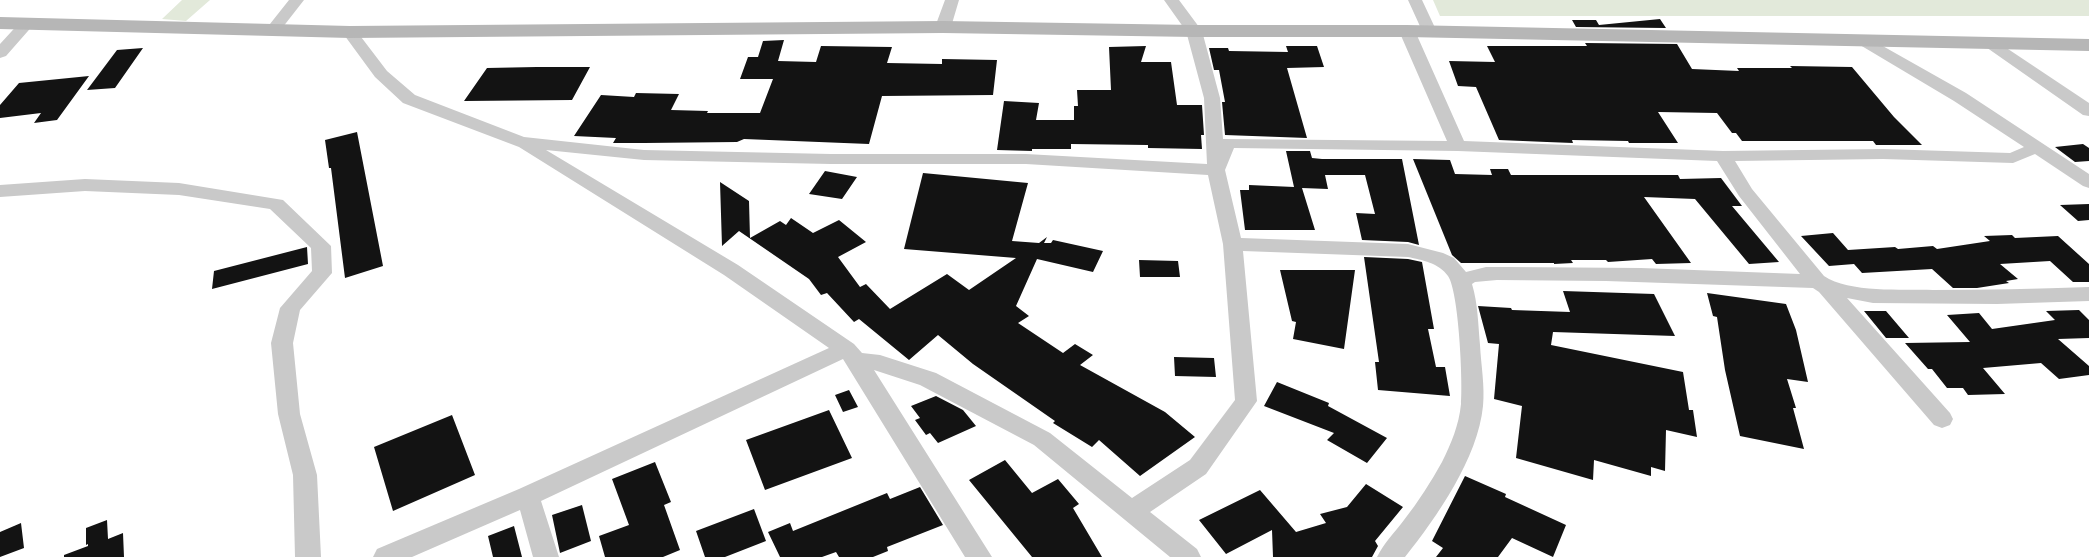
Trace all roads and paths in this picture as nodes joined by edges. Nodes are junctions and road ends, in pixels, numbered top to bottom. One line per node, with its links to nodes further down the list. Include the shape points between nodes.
1 (298, 0): 8 (street)
2 (952, 0): 7 (street)
3 (1172, 0): 9 (street)
4 (1415, 0): 12 (street)
5 (0, 24): 6 (main road)
6 (26, 24): 8 (main road); 16 (street)
7 (943, 27): 9 (main road); 11 (main road)
8 (274, 29): 11 (main road)
9 (1194, 31): 10 (main road); 22 (street, via 1212,98)
10 (1408, 31): 12 (main road); 19 (street)
11 (350, 32): 18 (street, via 381,74 409,99)
12 (1429, 32): 13 (main road)
13 (1860, 39): 14 (main road); 20 (street, via 1960,97)
14 (1988, 42): 15 (main road); 17 (street)
15 (2089, 45)
16 (0, 53)
17 (2089, 111)
18 (521, 142): 22 (street, via 644,155 1026,159); 29 (street, via 731,270)
19 (1458, 146): 21 (street); 22 (street, via 1228,143)
20 (2037, 147): 21 (street, via 2013,158 1883,154); 23 (street)
21 (1723, 156): 27 (street, via 1745,192)
22 (1216, 170): 25 (street)
23 (2089, 182)
24 (0, 191): 33 (street, via 85,185 179,189 276,204 321,246 322,274 290,308 282,344 289,414 305,476)
25 (1233, 244): 26 (street, via 1424,253 1448,263); 32 (street, via 1246,401 1198,467)
26 (1462, 281): 27 (street, via 1471,276 1625,273); 38 (street, via 1467,305 1472,406 1466,434 1438,489 1410,534)
27 (1822, 284): 28 (street, via 1873,296); 30 (street)
28 (2089, 294)
29 (851, 354): 31 (street); 32 (street, via 928,380 1042,439); 36 (street)
30 (1942, 419)
31 (528, 496): 34 (street); 35 (street)
32 (1132, 510): 37 (street)
33 (308, 557)
34 (386, 557)
35 (546, 557)
36 (979, 557)
37 (1188, 557)
38 (1390, 557)

